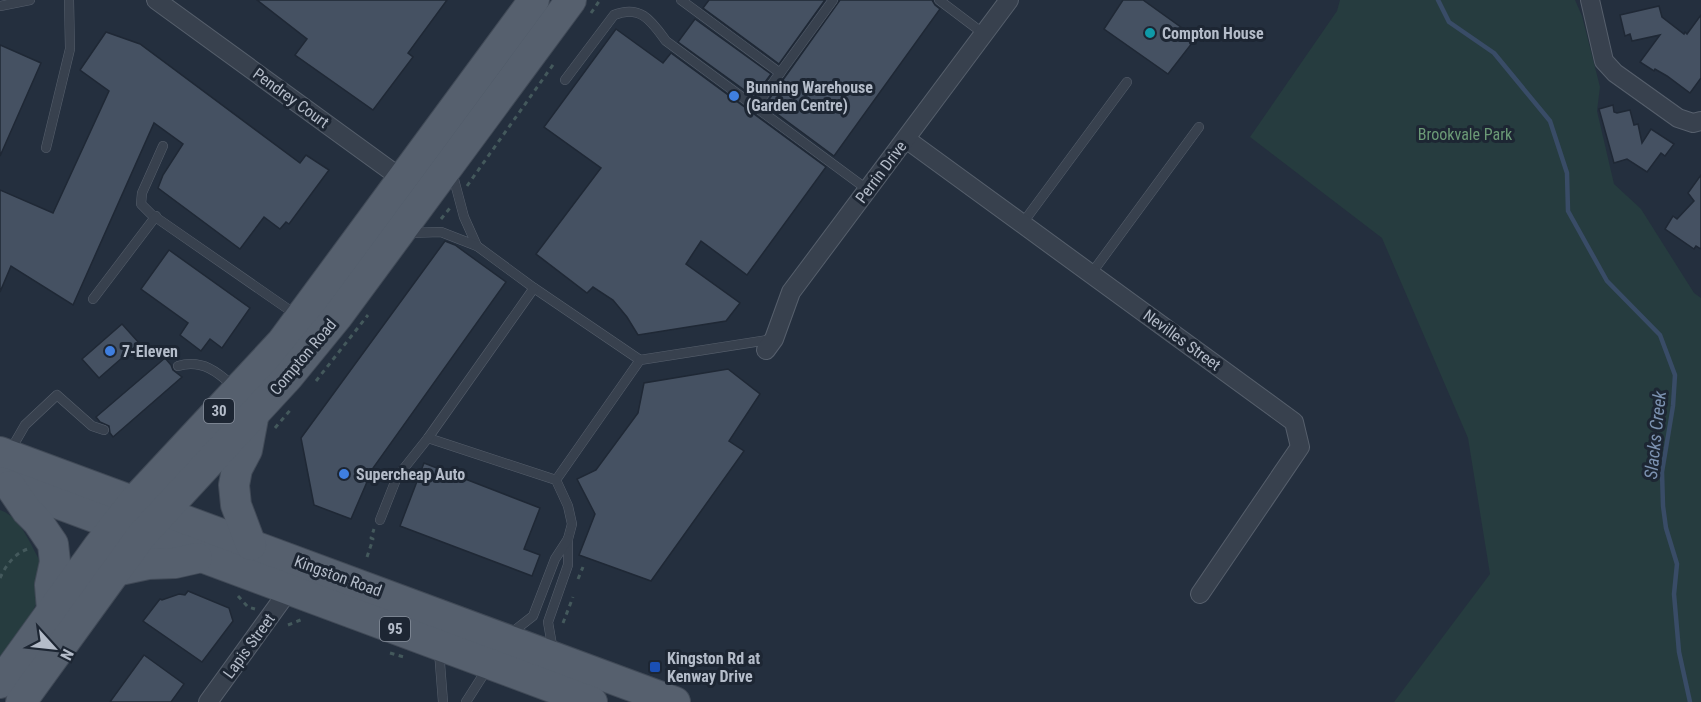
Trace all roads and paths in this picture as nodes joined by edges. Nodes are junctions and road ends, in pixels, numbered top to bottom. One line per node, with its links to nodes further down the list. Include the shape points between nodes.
1 (30, 0): 11 (lane)
2 (69, 0): 23 (lane, via 70,50)
3 (156, 0): 25 (street, Pendrey Court)
4 (534, 0): 25 (main road, Compton Road / 30)
5 (600, 0): 12 (path)
6 (681, 0): 15 (lane)
7 (834, 0): 15 (lane)
8 (939, 0): 13 (lane)
9 (1010, 0): 13 (street, Perrin Drive)
10 (1590, 0): 19 (street, via 1604,62 1678,118)
11 (0, 6)
12 (579, 9): 24 (main road, Compton Road / 30)
13 (984, 34): 21 (street, Perrin Drive)
14 (560, 56): 24 (path)
15 (780, 73): 18 (lane)
16 (565, 80): 18 (lane, via 606,23 614,15 632,12 651,21 666,41)
17 (1127, 82): 29 (lane)
18 (756, 106): 26 (lane)
19 (1701, 122)
20 (1199, 127): 33 (lane)
21 (906, 139): 26 (street, Perrin Drive); 29 (street, Nevilles Street)
22 (163, 146): 28 (lane, via 142,193 141,204)
23 (46, 148)
24 (458, 177): 27 (main road, Compton Road / 30); 32 (lane, via 464,217)
25 (403, 179): 27 (street, Pendrey Court); 36 (main road, Compton Road / 30)
26 (868, 190): 37 (street, Perrin Drive, via 791,292)
27 (440, 201): 30 (path); 31 (main road, Compton Road / 30)
28 (156, 216): 35 (lane); 36 (lane)
29 (1022, 224): 33 (street, Nevilles Street)
30 (436, 226)
31 (400, 233): 32 (lane, via 441,232); 40 (main road, Compton Road / 30, via 310,351)
32 (477, 246): 34 (lane)
33 (1091, 274): 59 (street, Nevilles Street, via 1294,422 1300,447)
34 (534, 288): 38 (lane); 42 (lane)
35 (93, 299)
36 (301, 317): 40 (main road, Compton Road / 30)
37 (770, 345): 38 (lane)
38 (640, 360): 44 (lane)
39 (178, 366): 40 (lane, via 207,366)
40 (246, 403): 45 (main road, Compton Road / 30); 46 (main road, Compton Road / 30); 50 (main road, via 246,450 234,485 236,506)
41 (104, 429): 43 (lane, via 92,426 57,395 22,430)
42 (428, 438): 44 (lane); 47 (lane, via 397,477)
43 (5, 469): 45 (main road, Kingston Road / 95); 48 (main road, Kingston Road / 95); 62 (main road, via 27,511 53,544)
44 (556, 480): 49 (lane, via 571,516)
45 (134, 501): 46 (main road, Kingston Road / 95); 48 (main road, Compton Road / 30)
46 (162, 513): 48 (main road, Compton Road / 30); 50 (main road, Kingston Road / 95)
47 (380, 520): 53 (path, via 370,538 373,539)
48 (128, 530): 52 (main road, Kingston Road / 95); 55 (main road, Compton Road / 30); 62 (main road, Compton Road / 30)
49 (568, 539): 65 (lane, via 555,559 533,616); 67 (lane, via 568,565 548,622)
50 (251, 544): 65 (main road, Kingston Road / 95)
51 (31, 548): 56 (path, via 16,555)
52 (200, 557): 55 (main road); 58 (main road, Kingston Road / 95)
53 (367, 557)
54 (583, 567): 57 (path)
55 (115, 571): 70 (main road, Compton Road / 30)
56 (0, 578)
57 (578, 579)
58 (289, 590): 66 (main road, Kingston Road / 95); 71 (street, Lapis Street)
59 (1200, 594)
60 (237, 595): 63 (path)
61 (573, 597): 64 (path)
62 (52, 609): 69 (main road, Compton Road / 30)
63 (255, 609)
64 (562, 623)
65 (505, 638): 67 (main road, Kingston Road / 95)
66 (438, 645): 68 (main road, Kingston Road / 95); 72 (lane)
67 (554, 656): 75 (main road, Kingston Road / 95)
68 (490, 664): 73 (lane); 74 (main road, Kingston Road / 95)
69 (0, 683)
70 (21, 702)
71 (208, 702)
72 (443, 702)
73 (466, 702)
74 (592, 702)
75 (675, 702)

